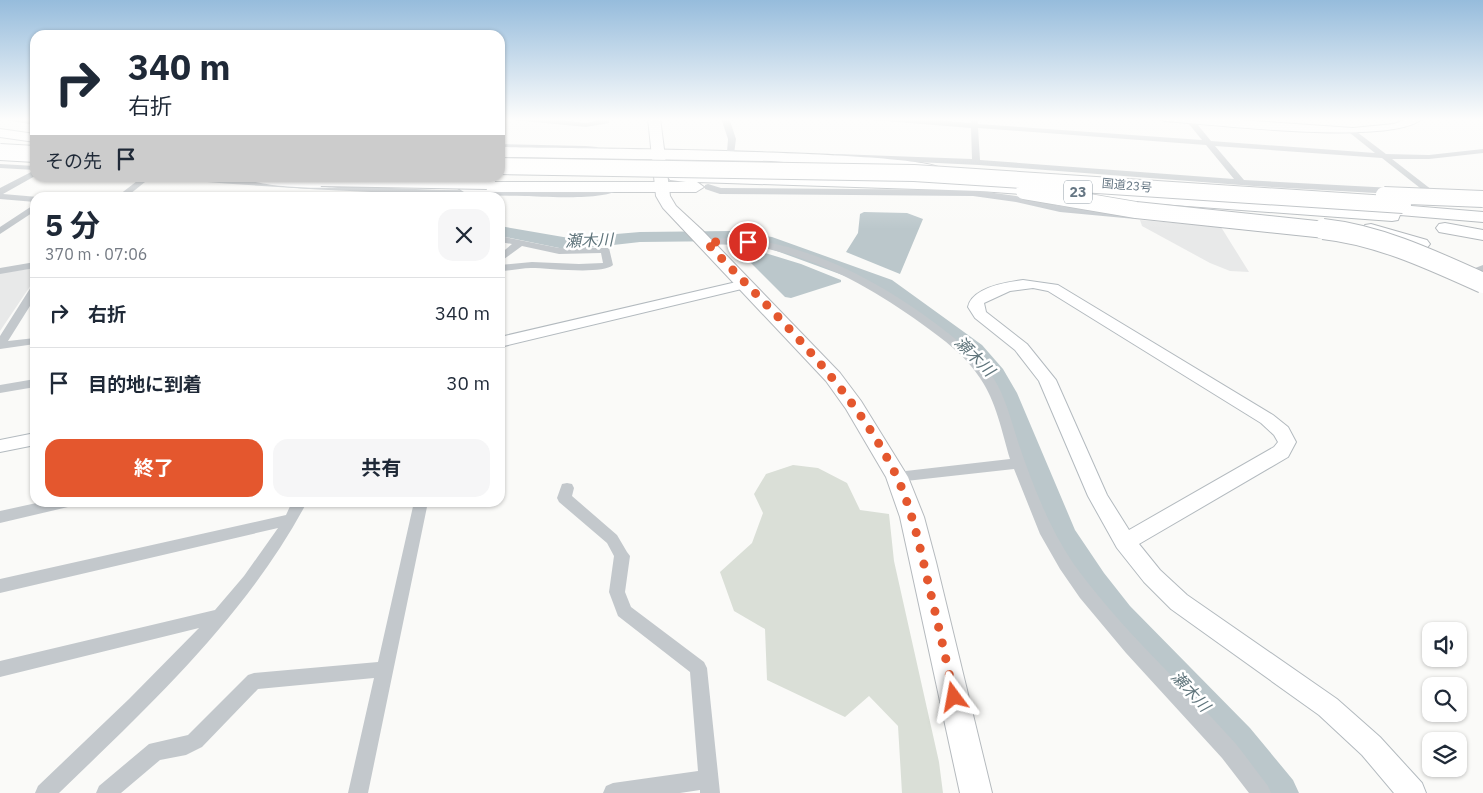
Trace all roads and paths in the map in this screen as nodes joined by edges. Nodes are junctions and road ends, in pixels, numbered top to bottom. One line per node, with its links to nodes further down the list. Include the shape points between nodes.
1 (30, 155): 11 (highway)
2 (603, 155): 19 (highway)
3 (656, 155): 19 (main road)
4 (690, 155): 19 (highway); 20 (highway, via 881,163)
5 (800, 155): 13 (street)
6 (976, 155): 13 (street)
7 (1220, 155): 27 (street)
8 (1371, 155): 10 (street)
9 (1456, 155): 10 (street)
10 (1384, 156): 35 (street)
11 (0, 157)
12 (505, 160): 19 (highway, 国道23号 / 23)
13 (976, 163): 27 (street)
14 (0, 166): 16 (street)
15 (505, 166): 18 (highway, bridge)
16 (30, 168)
17 (505, 170): 29 (highway, via 858,176)
18 (790, 170): 36 (highway, bridge, via 1016,178); 40 (highway, bridge, via 1040,172)
19 (657, 171): 20 (highway, 国道23号 / 23); 22 (highway); 29 (highway, 国道23号 / 23, via 743,178); 30 (highway); 31 (highway); 49 (main road, via 663,196 670,208)
20 (959, 172): 42 (highway, 国道23号 / 23, via 1062,178)
21 (30, 176): 33 (street)
22 (505, 178)
23 (141, 182): 34 (street)
24 (293, 182): 32 (highway)
25 (300, 182): 28 (street)
26 (360, 182): 28 (highway, bridge)
27 (1241, 182): 35 (street)
28 (326, 183): 32 (street)
29 (981, 184): 31 (highway); 36 (highway); 42 (highway, 国道23号 / 23); 58 (highway, bridge, via 1127,209 1339,231 1412,251)
30 (632, 187): 32 (highway); 32 (street, via 587,194)
31 (708, 187): 57 (street, via 720,191 973,193 1060,209 1307,232 1358,240 1413,256)
32 (398, 188)
33 (0, 192)
34 (127, 192)
35 (1429, 192): 37 (street)
36 (1152, 193): 41 (highway); 43 (highway, bridge, via 1259,195)
37 (1483, 193)
38 (0, 196): 39 (street)
39 (30, 199)
40 (1483, 199)
41 (1206, 204): 48 (highway, via 1341,214); 55 (highway, via 1329,221 1382,232)
42 (1322, 207): 43 (highway); 45 (highway, 国道23号 / 23); 46 (highway, 国道23号 / 23); 48 (highway)
43 (1483, 207)
44 (30, 210): 47 (street)
45 (1483, 217)
46 (1483, 224)
47 (0, 231)
48 (1483, 233)
49 (702, 238): 59 (main road); 69 (street, via 780,249 868,284 908,308 965,352 986,377 995,392)
50 (505, 240): 51 (street)
51 (520, 243): 52 (street); 54 (street, via 559,250 606,250 608,265 581,269 529,265)
52 (505, 255)
53 (30, 267): 56 (street)
54 (505, 267)
55 (1483, 269): 57 (street)
56 (0, 271)
57 (1459, 276): 60 (street)
58 (1483, 283)
59 (745, 284): 62 (street); 70 (main road, via 833,377)
60 (1483, 289)
61 (30, 297): 64 (street)
62 (505, 341)
63 (30, 342): 64 (street)
64 (0, 346)
65 (30, 384): 66 (street)
66 (0, 389)
67 (30, 440): 68 (street)
68 (0, 446)
69 (1020, 463): 70 (street); 88 (street, via 1048,533 1064,561 1127,641 1229,752)
70 (897, 477): 87 (main road, via 924,562)
71 (567, 488): 82 (street, via 564,498 612,539 622,556 617,592 624,611 698,668)
72 (45, 507): 75 (street)
73 (297, 507): 76 (street)
74 (420, 507): 81 (street)
75 (0, 517)
76 (291, 519): 78 (street); 79 (street, via 253,578)
77 (1125, 542): 77 (street, via 1281,452 1287,442 1284,436 1267,419 1053,288 1021,282 977,300 980,315 1021,347 1047,380 1098,496); 89 (street, via 1152,576 1179,602 1328,707 1372,746)
78 (0, 586)
79 (222, 615): 80 (street); 83 (street, via 142,700)
80 (0, 669)
81 (384, 669): 84 (street, via 254,681 195,741 186,746 156,751); 85 (street)
82 (709, 786): 86 (street)
83 (45, 793)
84 (106, 793)
85 (358, 793)
86 (613, 793)
87 (976, 793)
88 (1261, 793)
89 (1412, 793)

